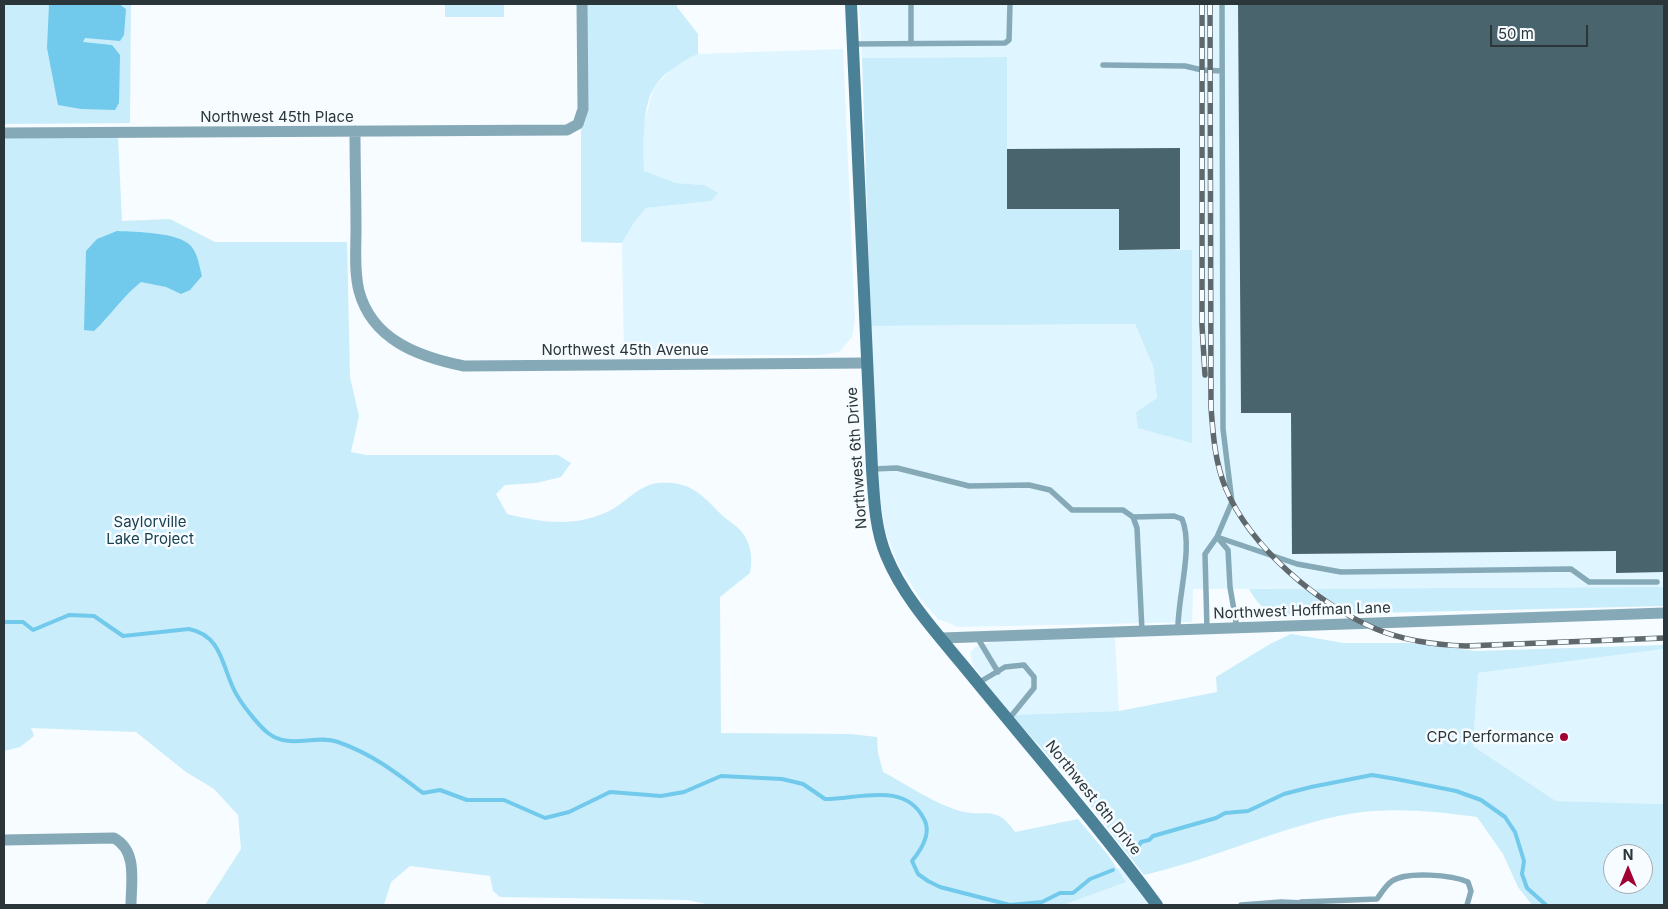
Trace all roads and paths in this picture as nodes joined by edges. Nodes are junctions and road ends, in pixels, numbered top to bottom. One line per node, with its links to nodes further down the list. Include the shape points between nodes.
1 (582, 4): 10 (street, Northwest 45th Place, via 583,109 578,124 567,130 551,131)
2 (851, 4): 6 (main road, Northwest 6th Drive)
3 (911, 4): 7 (lane)
4 (1010, 4): 7 (lane, via 1009,40 1005,43)
5 (1222, 4): 9 (lane)
6 (853, 44): 7 (lane); 12 (main road, Northwest 6th Drive)
7 (911, 44)
8 (1103, 65): 9 (lane)
9 (1222, 70): 15 (lane, via 1223,429 1232,502)
10 (355, 132): 11 (street, Northwest 45th Place); 12 (street, Northwest 45th Avenue, via 356,267 360,291 366,309 377,325 406,348 434,360 464,366)
11 (4, 133)
12 (867, 363): 13 (main road, Northwest 6th Drive)
13 (872, 470): 14 (lane, via 897,468 969,486 1029,485 1050,490 1072,510 1122,510); 23 (main road, Northwest 6th Drive, via 885,553 900,583)
14 (1133, 517): 20 (lane, via 1174,516 1182,519 1185,564); 21 (lane, via 1137,528)
15 (1218, 537): 16 (lane, via 1297,564 1341,572 1572,569 1589,582); 18 (lane, via 1228,550); 19 (lane, via 1205,554)
16 (1657, 582)
17 (1664, 613): 18 (street, Northwest Hoffman Lane)
18 (1237, 628): 19 (street, Northwest Hoffman Lane)
19 (1207, 629): 20 (street, Northwest Hoffman Lane)
20 (1178, 630): 21 (street, Northwest Hoffman Lane)
21 (1142, 631): 22 (street, Northwest Hoffman Lane)
22 (978, 637): 23 (street, Northwest Hoffman Lane); 24 (lane)
23 (942, 638): 25 (main road, Northwest 6th Drive)
24 (998, 672): 25 (lane); 26 (lane, via 1005,667 1024,665 1034,677 1034,688)
25 (978, 683): 26 (main road, Northwest 6th Drive)
26 (1008, 720): 31 (main road, Northwest 6th Drive)
27 (4, 840): 30 (street, via 106,837 123,842 128,850)
28 (1301, 902): 29 (lane); 32 (lane); 33 (lane)
29 (1372, 902): 34 (lane, via 1399,877 1442,875 1468,882 1472,891)
30 (131, 905)
31 (1156, 905)
32 (1241, 905)
33 (1310, 905)
34 (1467, 905)

